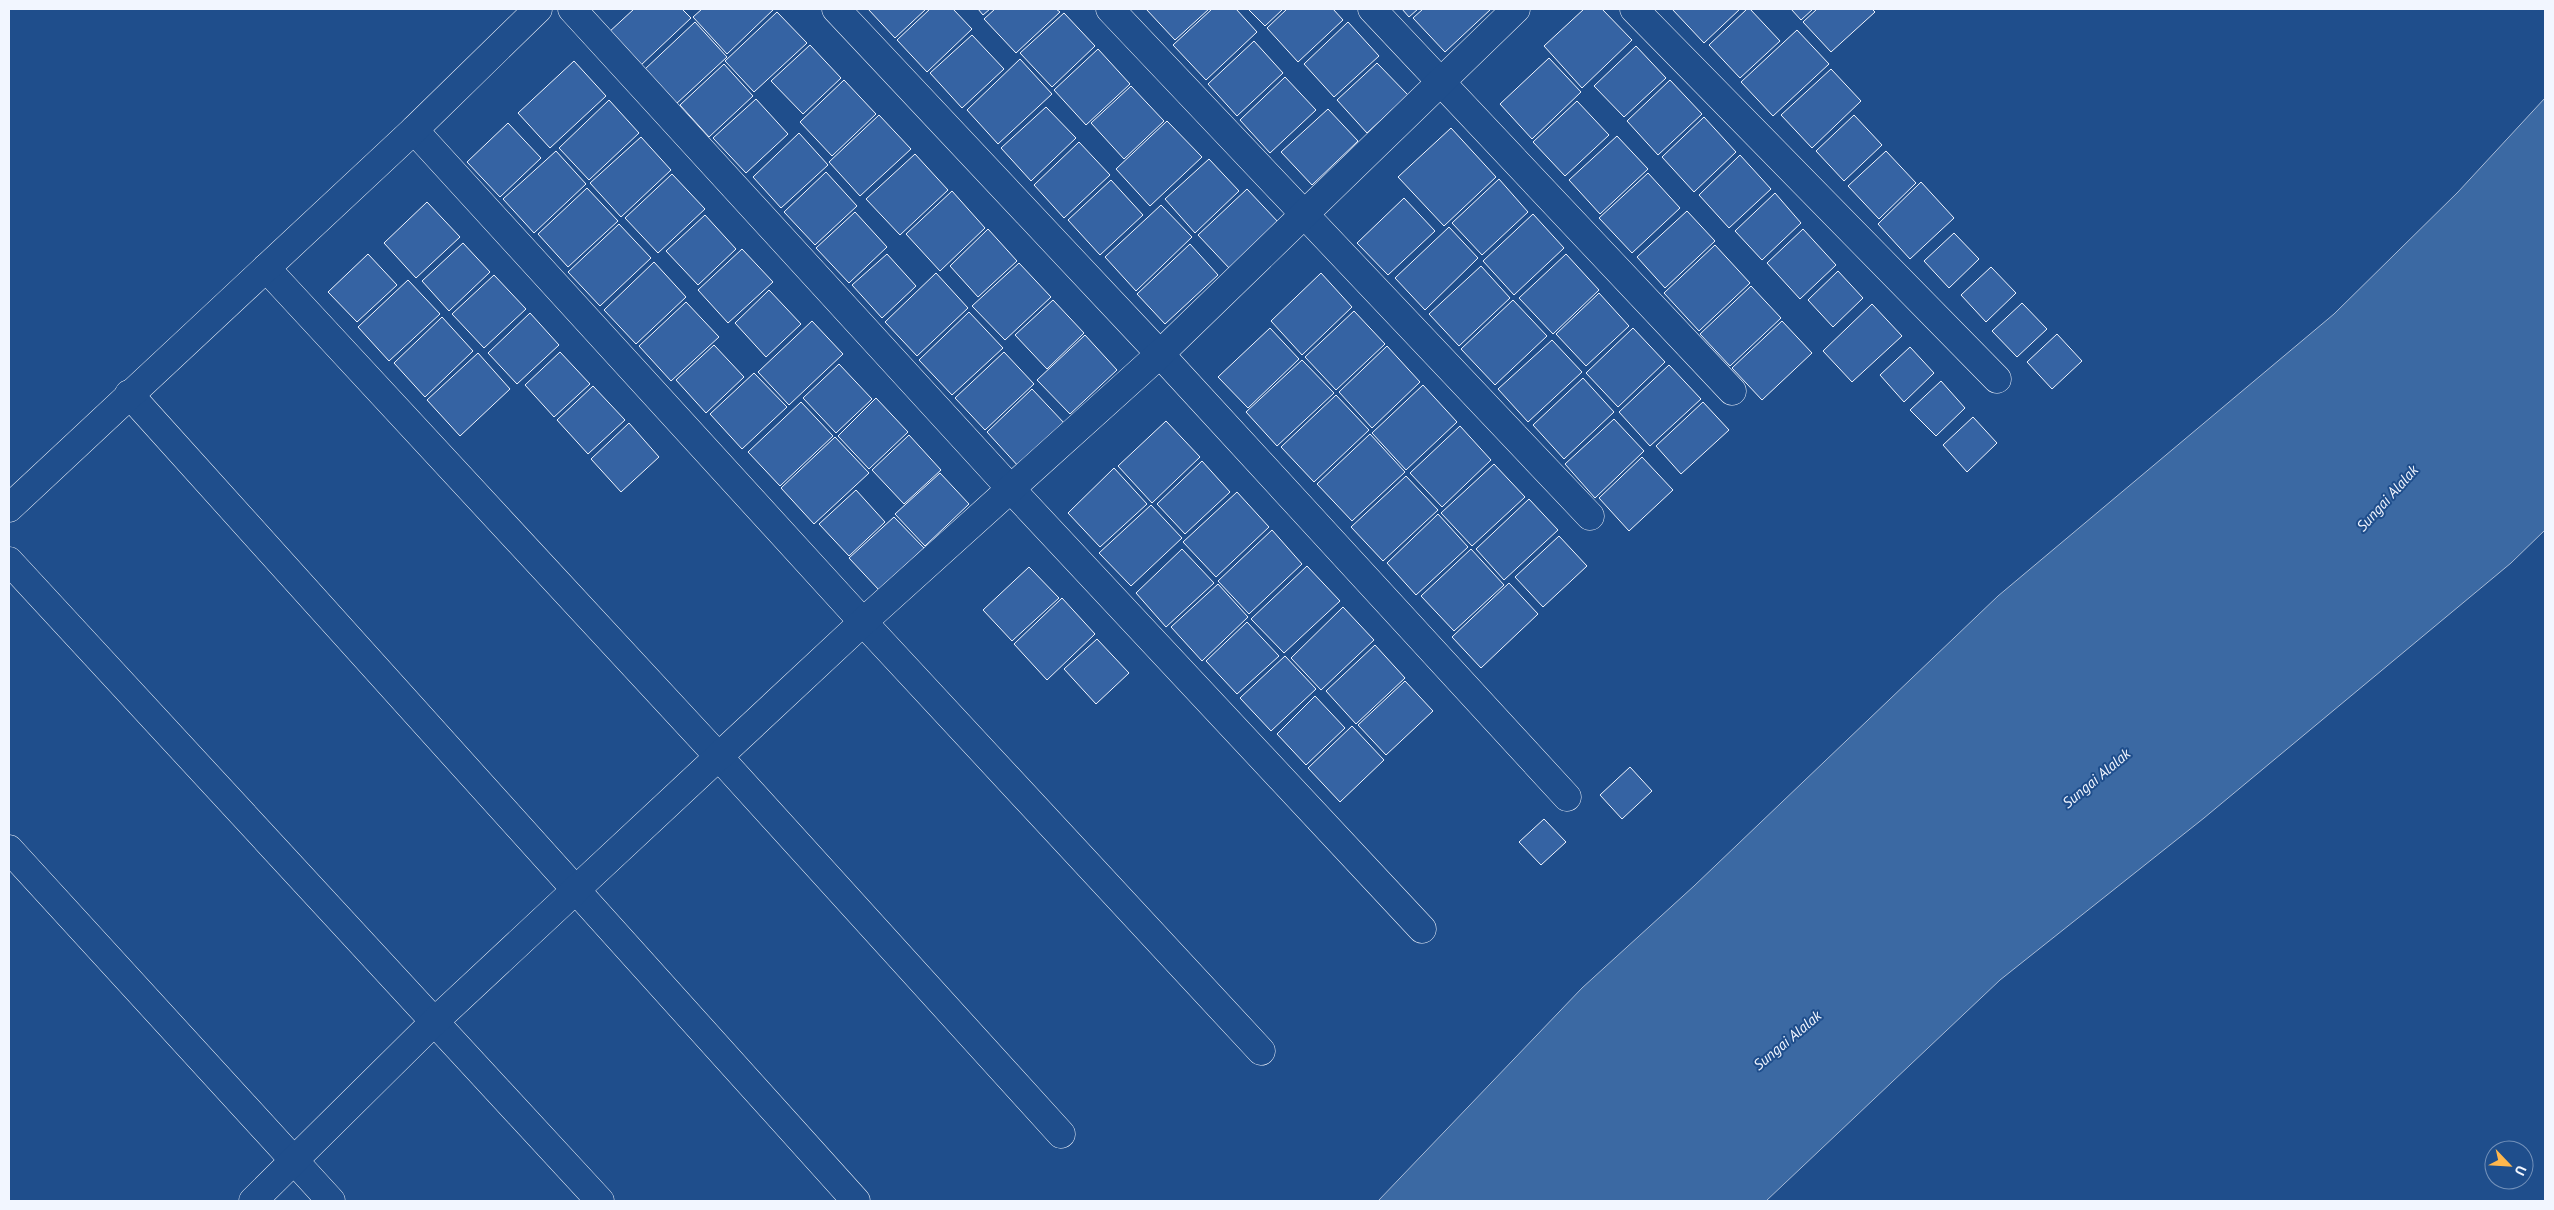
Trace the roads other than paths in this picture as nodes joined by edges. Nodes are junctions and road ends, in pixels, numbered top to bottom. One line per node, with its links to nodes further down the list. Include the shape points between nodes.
1 (538, 9): 9 (street)
2 (572, 9): 16 (street)
3 (836, 9): 12 (street)
4 (1110, 9): 10 (street)
5 (1372, 9): 8 (street)
6 (1516, 9): 8 (street)
7 (1634, 9): 13 (street)
8 (1441, 82): 10 (street); 14 (street)
9 (414, 130): 11 (street); 20 (street)
10 (1304, 215): 12 (street); 18 (street)
11 (266, 268): 15 (street); 21 (street)
12 (1160, 354): 16 (street); 22 (street)
13 (1997, 379)
14 (1732, 391)
15 (129, 394): 17 (street); 24 (street)
16 (1010, 488): 20 (street); 25 (street)
17 (9, 508)
18 (1590, 516)
19 (9, 561): 26 (street)
20 (863, 622): 21 (street); 27 (street)
21 (719, 757): 24 (street); 28 (street)
22 (1568, 797)
23 (9, 850): 29 (street)
24 (576, 891): 26 (street); 33 (street)
25 (1422, 929)
26 (434, 1022): 29 (street); 32 (street)
27 (1261, 1051)
28 (1061, 1134)
29 (294, 1161): 30 (street); 31 (street)
30 (253, 1201)
31 (331, 1201)
32 (600, 1201)
33 (856, 1201)

